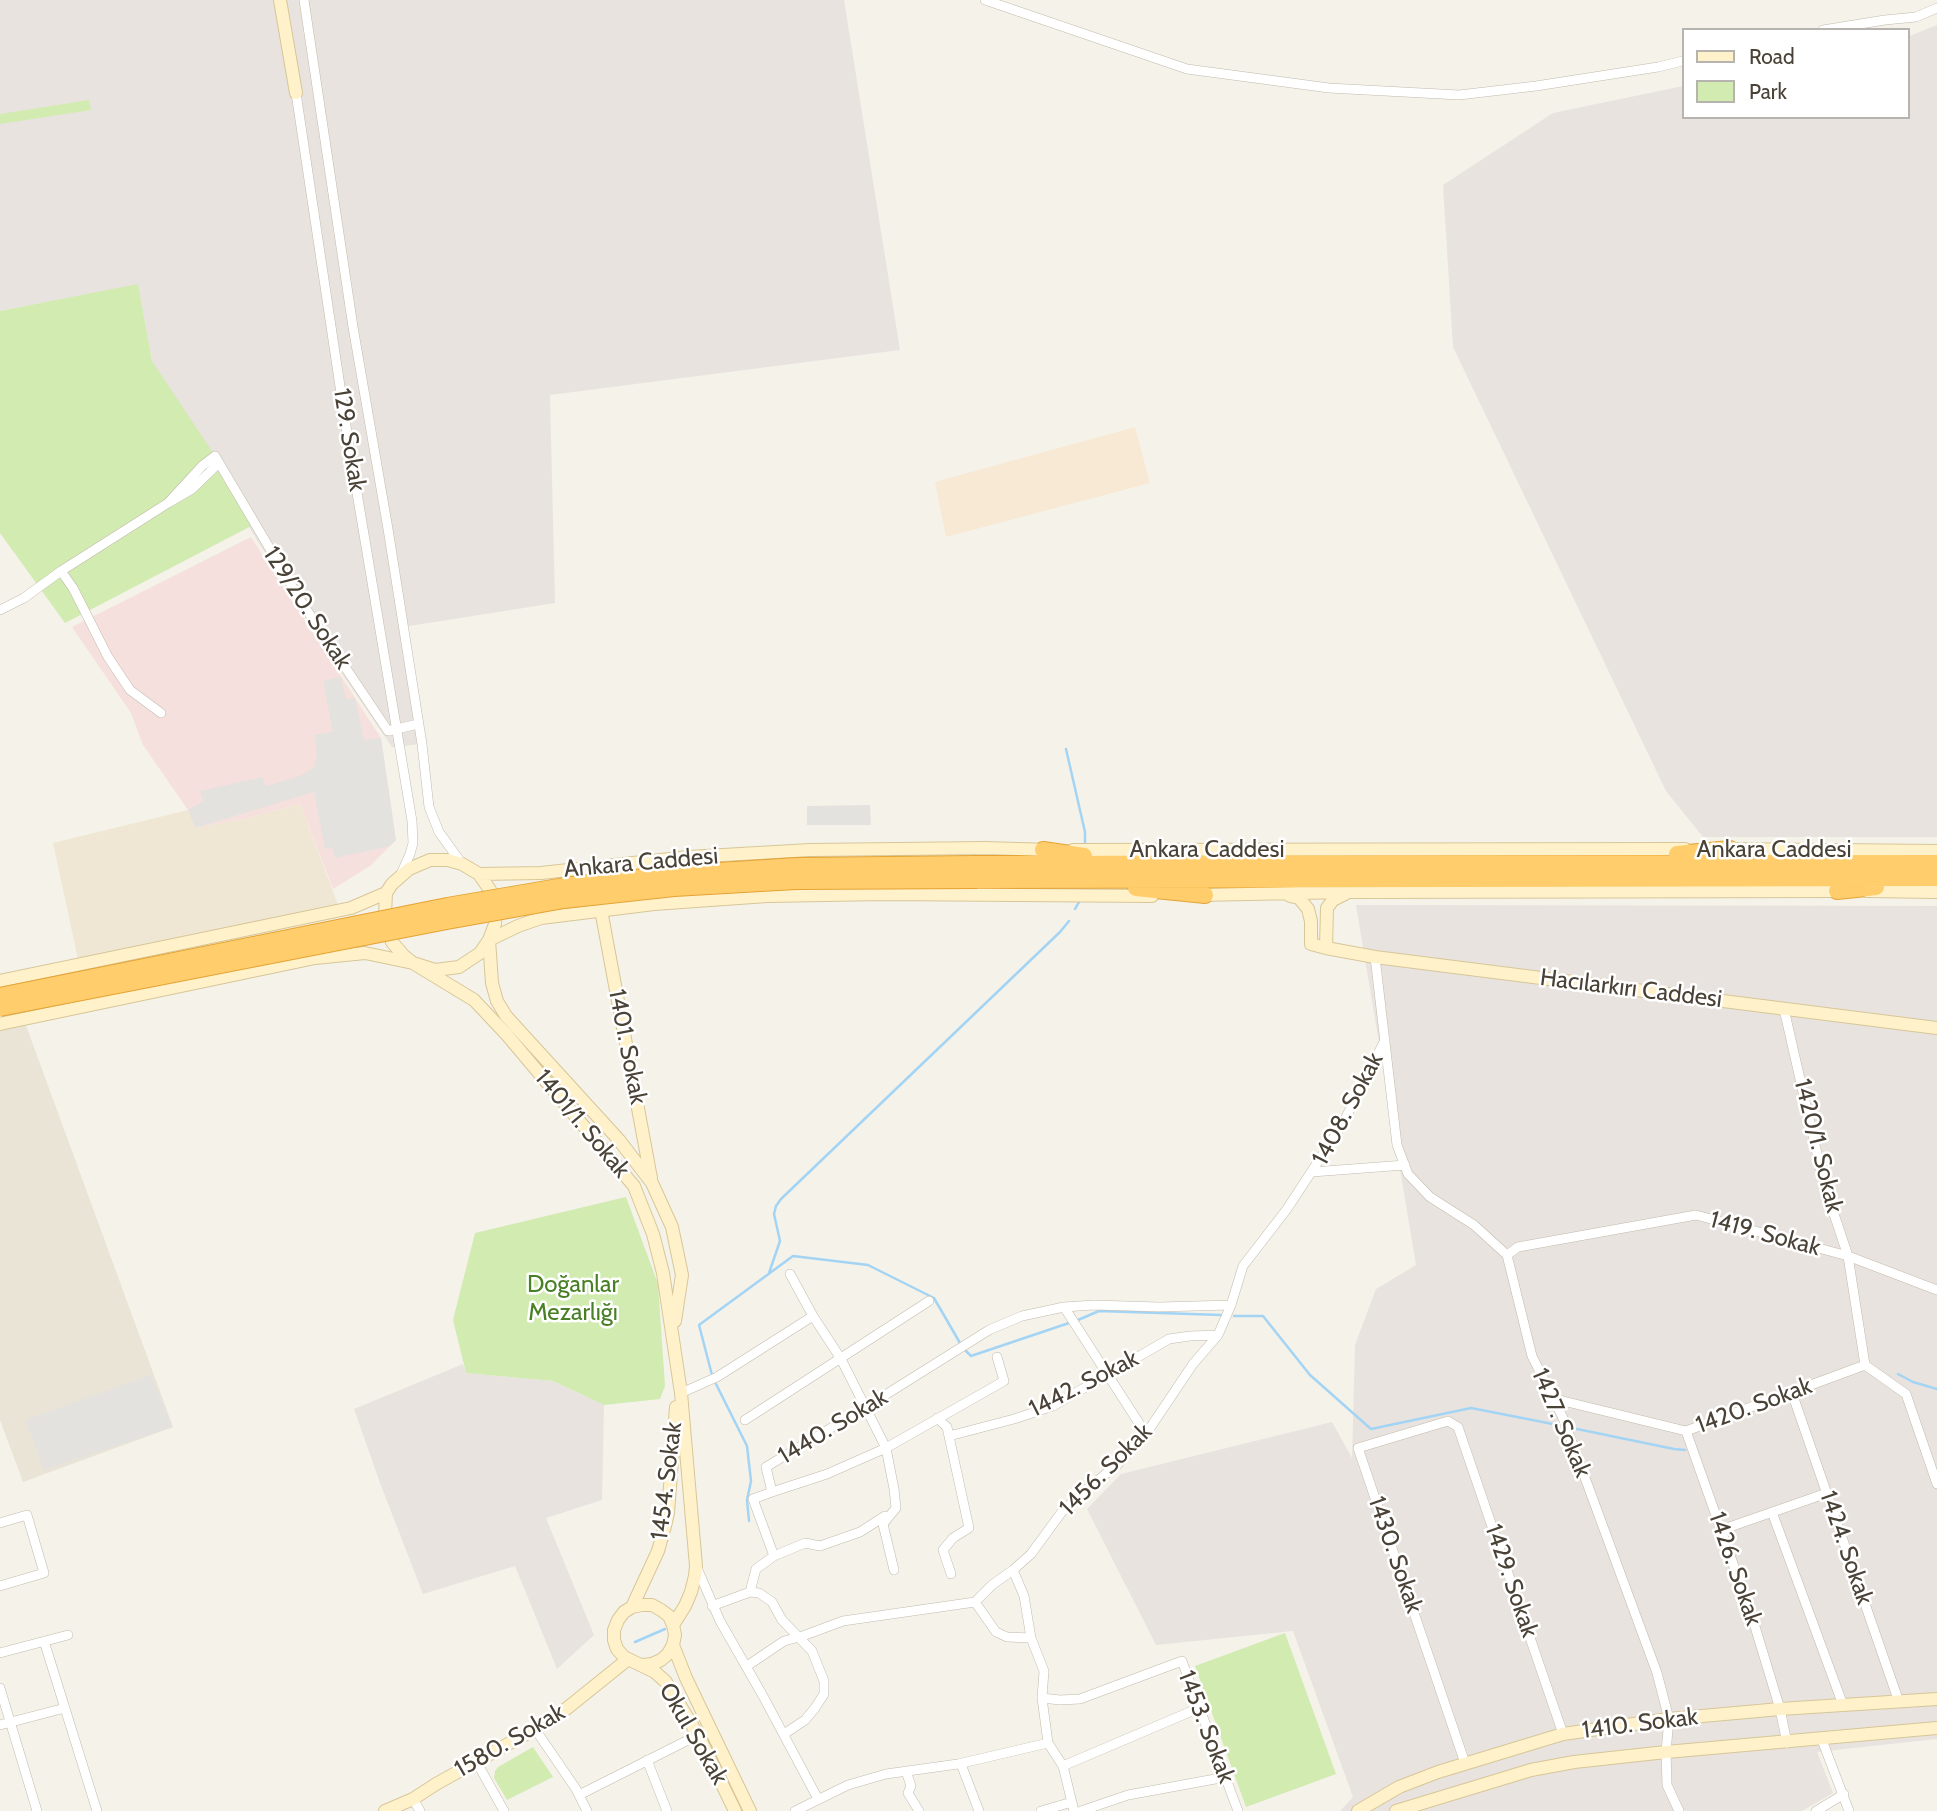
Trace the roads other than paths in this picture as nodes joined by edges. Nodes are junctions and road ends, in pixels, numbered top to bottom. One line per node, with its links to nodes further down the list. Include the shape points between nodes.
1 (280, 0): 7 (main road, 129. Sokak)
2 (304, 0): 11 (street, 129. Sokak)
3 (985, 0): 6 (street, via 1187,69 1329,88 1459,95)
4 (1937, 8): 5 (street, via 1916,17)
5 (1835, 28)
6 (1682, 61)
7 (296, 93): 12 (street, 129. Sokak)
8 (61, 571): 9 (street); 10 (street, via 130,690); 12 (street, 129/20. Sokak, via 168,503 202,467 217,460 302,603 388,731)
9 (0, 610)
10 (162, 713)
11 (418, 724): 12 (street); 18 (street, 129. Sokak, via 433,821)
12 (398, 729): 21 (street, 129. Sokak, via 413,828 410,854)
13 (1730, 849): 14 (main road, Ankara Caddesi); 15 (main road, Ankara Caddesi); 17 (highway)
14 (1043, 850): 16 (highway); 20 (main road, Ankara Caddesi, via 810,850)
15 (1935, 852): 17 (highway, Ankara Caddesi)
16 (1138, 863): 17 (highway, Ankara Caddesi); 19 (highway, Ankara Caddesi)
17 (1576, 863)
18 (462, 864): 20 (main road); 21 (main road, via 430,860)
19 (976, 872): 22 (highway, Ankara Caddesi); 36 (highway, Ankara Caddesi, bridge, via 797,866 564,886); 37 (highway, Ankara Caddesi, bridge, via 674,888 564,900)
20 (479, 874): 31 (main road, via 490,890 495,910)
21 (399, 878): 27 (main road)
22 (1054, 880): 23 (highway, Ankara Caddesi); 29 (highway)
23 (1937, 880): 24 (highway)
24 (1837, 891): 25 (main road, Ankara Caddesi); 26 (main road, Ankara Caddesi)
25 (1348, 892): 28 (main road, Ankara Caddesi); 32 (main road, via 1327,908)
26 (1937, 892)
27 (386, 893): 34 (main road, via 386,928 392,942); 35 (main road, via 351,908)
28 (1279, 893): 29 (main road, Ankara Caddesi); 32 (main road, Hacılarkırı Caddesi, via 1299,898 1308,908 1311,944)
29 (1205, 895): 30 (main road, Ankara Caddesi, via 767,896)
30 (601, 910): 31 (main road, Ankara Caddesi, via 541,918); 44 (main road, 1401. Sokak)
31 (489, 940): 34 (main road, Ankara Caddesi, via 480,953 459,967 435,970); 44 (main road, 1401/1. Sokak, via 492,983 506,1016)
32 (1326, 948): 33 (main road, Hacılarkırı Caddesi)
33 (1375, 957): 38 (main road, Hacılarkırı Caddesi); 41 (street, 1408. Sokak)
34 (413, 963): 39 (main road, Ankara Caddesi, via 365,953 315,958); 54 (main road, 1401/1. Sokak, via 474,1000 634,1186 653,1234)
35 (0, 981)
36 (0, 996)
37 (0, 1008)
38 (1784, 1009): 40 (main road, Hacılarkırı Caddesi); 46 (street, 1420/1. Sokak, via 1824,1184)
39 (0, 1024)
40 (1937, 1028)
41 (1385, 1040): 42 (street, 1408. Sokak, via 1397,1145); 43 (street, 1408. Sokak, via 1342,1125)
42 (1405, 1165): 43 (street, 1408. Sokak); 45 (street, via 1430,1197 1474,1225)
43 (1312, 1171): 50 (street, 1456. Sokak, via 1243,1266)
44 (652, 1183): 54 (main road, 1401/1. Sokak, via 672,1227 682,1275)
45 (1507, 1255): 46 (street, 1419. Sokak, via 1518,1247 1696,1215); 61 (street, 1427. Sokak, via 1532,1356)
46 (1848, 1256): 48 (street, 1419. Sokak); 57 (street, 1420/1. Sokak)
47 (790, 1274): 52 (street)
48 (1937, 1290)
49 (929, 1301): 56 (street)
50 (1231, 1305): 51 (street, 1440. Sokak); 53 (street, 1456. Sokak)
51 (1064, 1307): 58 (street); 62 (street, 1440. Sokak, via 1022,1316 989,1330)
52 (813, 1316): 56 (street); 59 (street, via 717,1377)
53 (1218, 1335): 58 (street, 1442. Sokak, via 1169,1339); 67 (street, 1456. Sokak)
54 (673, 1336): 59 (main road, 1401/1. Sokak)
55 (997, 1357): 63 (street, via 1004,1381)
56 (841, 1359): 62 (street); 64 (street)
57 (1865, 1365): 60 (street, 1420. Sokak); 70 (street, via 1906,1394)
58 (1107, 1373): 67 (street); 68 (street, 1442. Sokak, via 1053,1406)
59 (681, 1393): 78 (main road, 1401/1. Sokak); 86 (main road, 1454. Sokak, via 668,1513 658,1551)
60 (1792, 1393): 66 (street, 1420. Sokak); 72 (street, 1424. Sokak)
61 (1552, 1400): 66 (street, 1420. Sokak); 105 (street, 1427. Sokak, via 1563,1418 1648,1648)
62 (866, 1407): 69 (street); 71 (street, 1440. Sokak, via 766,1467)
63 (937, 1418): 68 (street, via 947,1427); 69 (street)
64 (746, 1420)
65 (1458, 1427): 110 (street, 1429. Sokak); 119 (street, 1430. Sokak, via 1448,1421 1358,1448)
66 (1685, 1431): 76 (street, 1426. Sokak)
67 (1146, 1434): 80 (street, 1456. Sokak, via 1061,1513)
68 (948, 1436): 81 (street, via 969,1528 943,1550)
69 (886, 1448): 71 (street); 73 (street)
70 (1937, 1484)
71 (772, 1492): 77 (street, 1440. Sokak, via 753,1499)
72 (1827, 1493): 74 (street); 100 (street, 1424. Sokak)
73 (896, 1508): 77 (street, via 860,1532 820,1545 805,1543); 79 (street, via 883,1524)
74 (1772, 1512): 76 (street); 101 (street)
75 (0, 1523): 82 (street, via 27,1515 44,1573)
76 (1721, 1530): 104 (street, 1426. Sokak)
77 (774, 1556): 83 (street, via 756,1569)
78 (696, 1566): 85 (street, 1401/1. Sokak); 87 (main road, via 691,1591)
79 (894, 1570)
80 (1013, 1570): 84 (street, 1456. Sokak); 90 (street, via 1024,1596)
81 (951, 1574)
82 (0, 1586)
83 (750, 1592): 85 (street); 89 (street, via 772,1602)
84 (975, 1602): 89 (street, via 843,1621); 90 (street, via 996,1632)
85 (712, 1606): 96 (street, 1401/1. Sokak)
86 (632, 1607): 87 (main road, via 652,1605 669,1616); 94 (main road, via 614,1630 617,1649)
87 (673, 1625): 92 (main road)
88 (68, 1635): 91 (street)
89 (800, 1637): 96 (street, via 778,1644); 109 (street, via 812,1651 824,1694 805,1720)
90 (1031, 1638): 98 (street, via 1044,1671)
91 (44, 1641): 93 (street); 102 (street)
92 (673, 1645): 95 (main road, via 661,1660); 135 (main road)
93 (0, 1653)
94 (627, 1660): 95 (main road); 108 (main road, 1580. Sokak)
95 (642, 1665): 111 (main road, Okul Sokak, via 666,1682)
96 (747, 1666): 109 (street, 1401/1. Sokak)
97 (0, 1688): 106 (street)
98 (1042, 1698): 103 (street, 1453. Sokak, via 1080,1699 1182,1661); 114 (street)
99 (1937, 1699): 100 (main road, 1410. Sokak)
100 (1899, 1702): 101 (main road, 1410. Sokak)
101 (1843, 1705): 104 (main road, 1410. Sokak)
102 (65, 1708): 106 (street); 129 (street)
103 (1199, 1708): 120 (street); 122 (street, 1453. Sokak)
104 (1780, 1709): 105 (main road, 1410. Sokak); 113 (street)
105 (1669, 1719): 110 (main road, 1410. Sokak); 115 (street)
106 (5, 1723): 128 (street)
107 (1937, 1728): 112 (main road, 1410. Sokak)
108 (535, 1729): 117 (main road, 1580. Sokak); 123 (street)
109 (784, 1734): 125 (street, 1401/1. Sokak)
110 (1563, 1734): 119 (main road, 1410. Sokak)
111 (698, 1735): 116 (street); 134 (main road, Okul Sokak)
112 (1822, 1740): 113 (main road, 1410. Sokak); 124 (street)
113 (1787, 1742): 115 (main road, 1410. Sokak)
114 (1048, 1743): 118 (street); 120 (street)
115 (1667, 1752): 143 (main road, 1410. Sokak, via 1531,1770); 144 (street, via 1667,1784)
116 (647, 1760): 123 (street); 133 (street)
117 (476, 1761): 126 (main road, 1580. Sokak, via 436,1784); 131 (street)
118 (961, 1763): 121 (street); 138 (street)
119 (1465, 1763): 142 (main road, 1410. Sokak, via 1399,1787)
120 (1063, 1766): 127 (street)
121 (906, 1771): 125 (street, via 848,1785); 137 (street, via 911,1786 908,1793)
122 (1226, 1777): 140 (street, via 1128,1795); 141 (street, 1453. Sokak)
123 (579, 1794): 132 (street)
124 (1844, 1794): 145 (street); 146 (street)
125 (818, 1799): 136 (street)
126 (416, 1805): 130 (main road, 1580. Sokak)
127 (1073, 1806): 139 (street)
128 (37, 1811)
129 (97, 1811)
130 (385, 1811)
131 (504, 1811)
132 (587, 1811)
133 (667, 1811)
134 (735, 1811)
135 (750, 1811)
136 (795, 1811)
137 (919, 1811)
138 (979, 1811)
139 (1041, 1811)
140 (1081, 1811)
141 (1238, 1811)
142 (1358, 1811)
143 (1396, 1811)
144 (1679, 1811)
145 (1816, 1811)
146 (1849, 1811)

